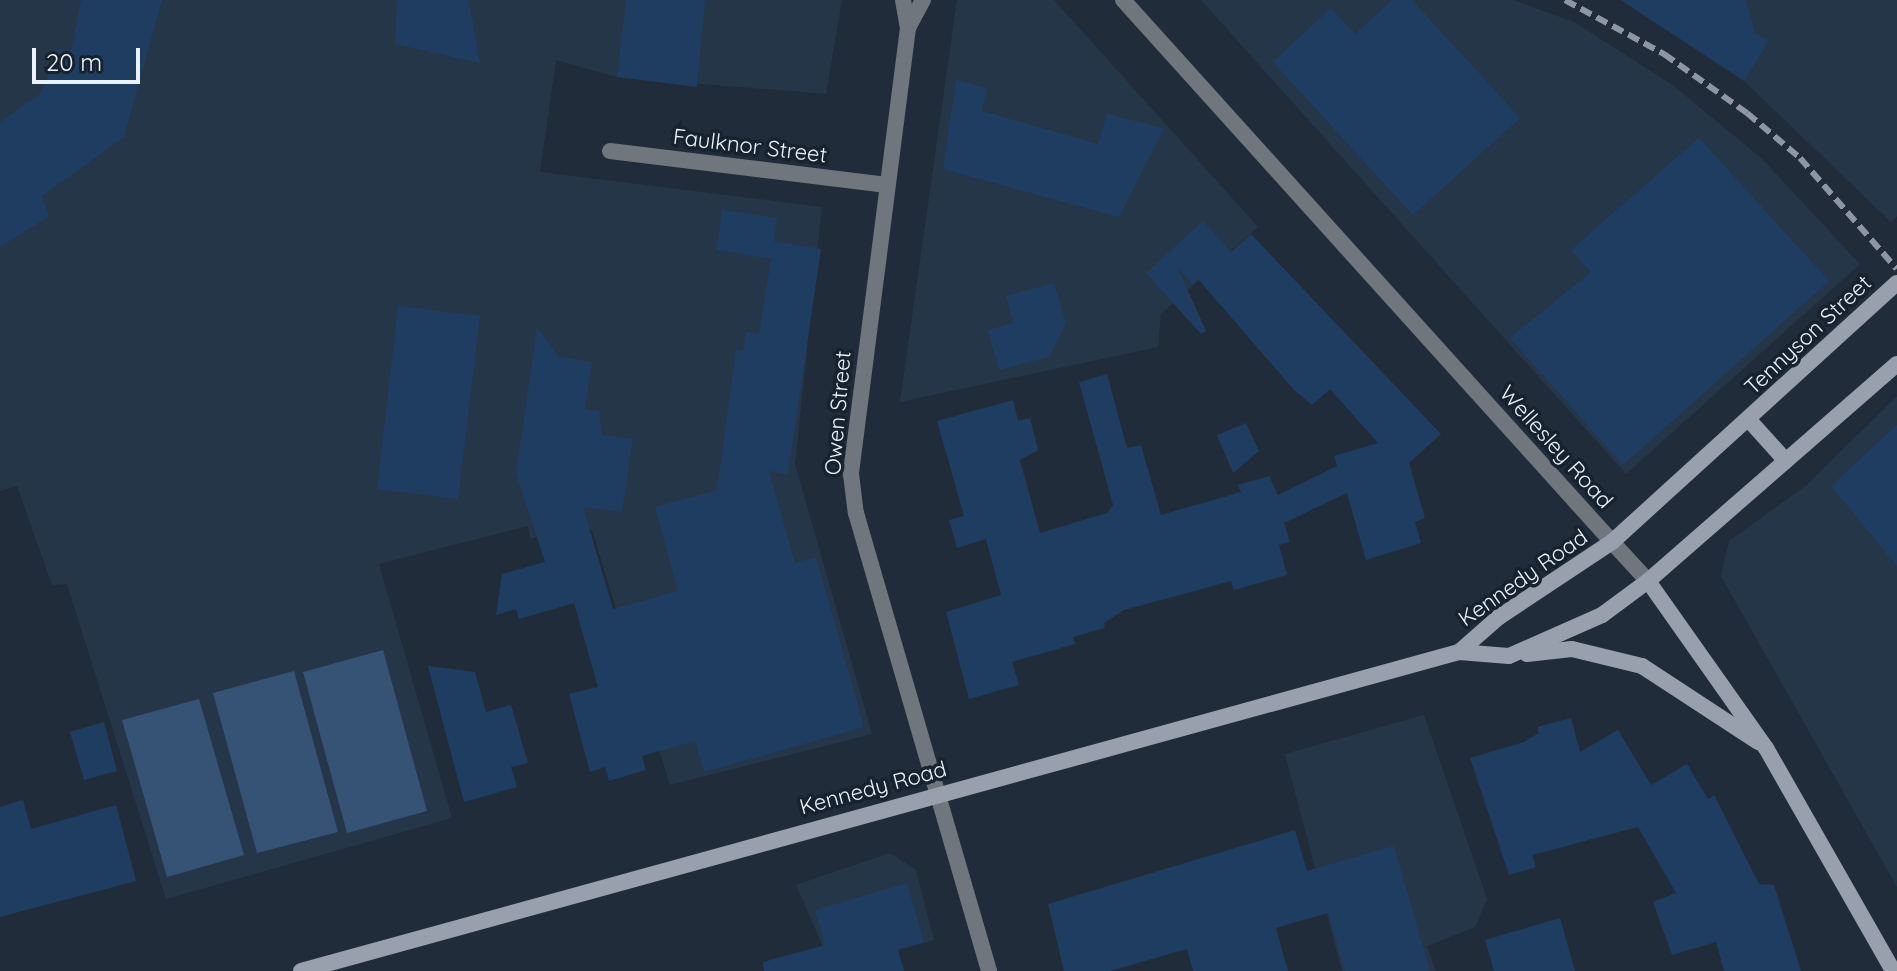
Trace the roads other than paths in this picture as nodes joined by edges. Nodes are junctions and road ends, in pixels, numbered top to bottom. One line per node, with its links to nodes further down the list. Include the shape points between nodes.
1 (903, 0): 4 (street, Owen Street)
2 (923, 0): 4 (street, Owen Street)
3 (1123, 0): 11 (street, Wellesley Road)
4 (908, 28): 6 (street, Owen Street)
5 (610, 151): 6 (street, Faulknor Street)
6 (885, 185): 16 (street, Owen Street, via 851,474)
7 (1897, 283): 9 (main road, Tennyson Street)
8 (1897, 364): 10 (main road)
9 (1749, 420): 10 (main road, Tennyson Street); 11 (main road, Tennyson Street)
10 (1786, 461): 12 (main road)
11 (1612, 542): 12 (street, Wellesley Road); 13 (main road, Kennedy Road, via 1499,617)
12 (1648, 581): 14 (main road, Kennedy Road, via 1602,615); 15 (main road, Wellesley Road)
13 (1459, 652): 14 (main road, Kennedy Road); 16 (main road, Kennedy Road)
14 (1509, 656): 15 (main road, via 1572,649 1608,654 1681,686)
15 (1766, 748): 19 (main road, Wellesley Road)
16 (937, 793): 17 (main road, Kennedy Road); 18 (street, Owen Street)
17 (301, 971)
18 (989, 971)
19 (1893, 971)

